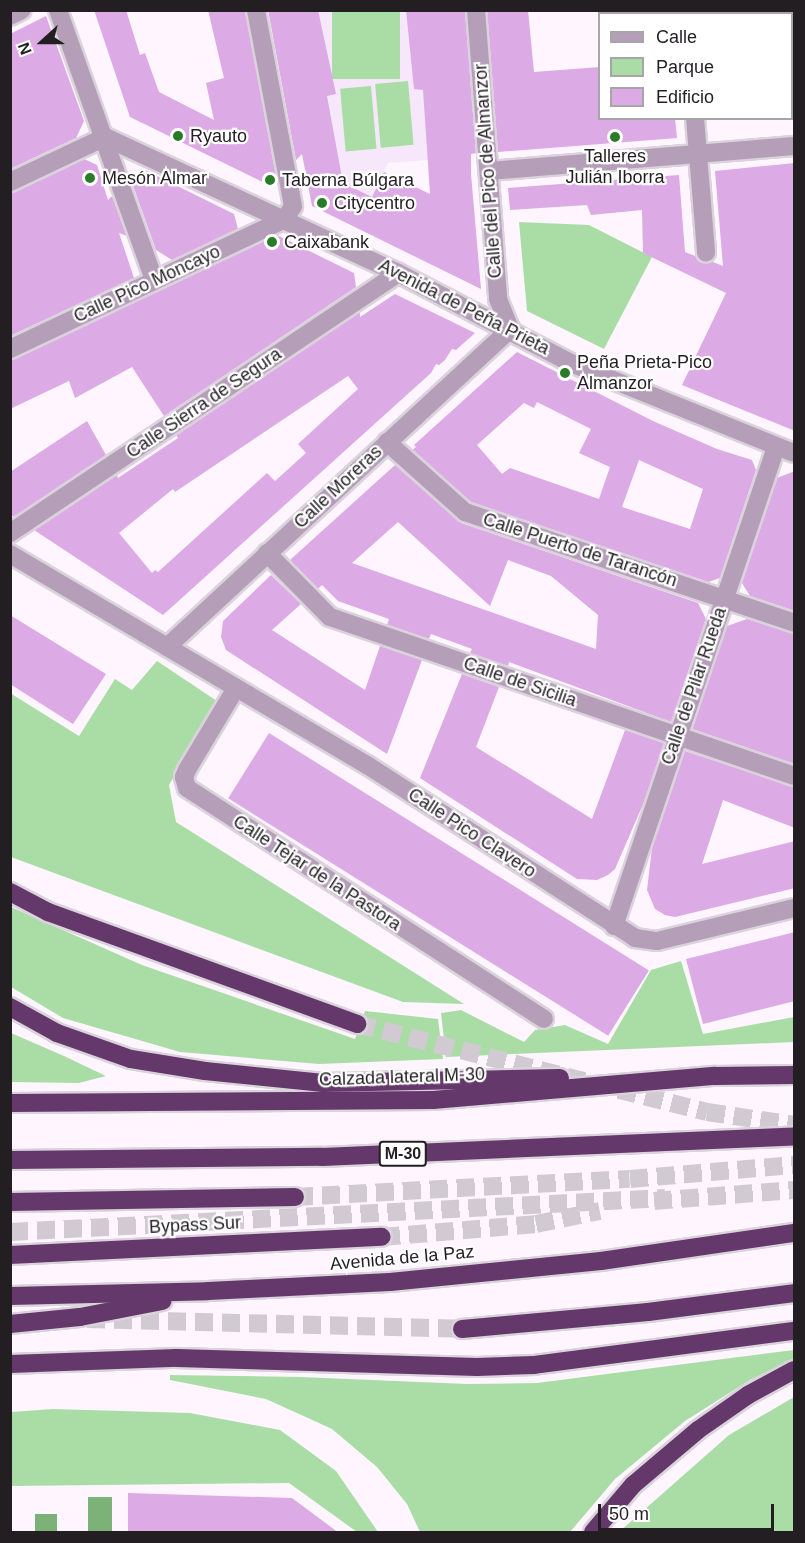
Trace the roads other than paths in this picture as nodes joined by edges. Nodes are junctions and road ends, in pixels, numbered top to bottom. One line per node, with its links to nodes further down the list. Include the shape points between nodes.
1 (22, 10): 5 (street)
2 (58, 10): 7 (street)
3 (256, 10): 12 (street, via 293,206)
4 (476, 10): 10 (street, Calle del Pico de Almanzor)
5 (10, 16)
6 (695, 120): 9 (street)
7 (105, 137): 11 (street); 12 (street, Avenida de Peña Prieta); 15 (street)
8 (795, 146): 9 (street)
9 (698, 154): 10 (street); 13 (street)
10 (489, 171): 16 (street, Calle del Pico de Almanzor, via 498,299)
11 (10, 182)
12 (285, 219): 14 (street, Avenida de Peña Prieta); 15 (street, Calle Pico Moncayo)
13 (706, 253)
14 (398, 273): 16 (street, Avenida de Peña Prieta); 21 (street, Calle Sierra de Segura)
15 (154, 279): 17 (street, Calle Pico Moncayo)
16 (510, 329): 18 (street, Calle Moreras); 19 (street, Avenida de Peña Prieta, via 571,363)
17 (10, 349)
18 (387, 442): 22 (street, Calle Moreras); 24 (street, Calle Puerto de Tarancón, via 465,512)
19 (776, 447): 20 (street, Avenida de Peña Prieta); 24 (street, Calle de Pilar Rueda)
20 (795, 453)
21 (10, 533)
22 (267, 553): 26 (street, Calle Moreras); 28 (street, Calle de Sicilia, via 330,617)
23 (10, 554): 26 (street, Calle Pico Clavero)
24 (725, 598): 25 (street, Calle Puerto de Tarancón); 28 (street, Calle de Pilar Rueda)
25 (795, 622)
26 (167, 647): 27 (street, Calle Pico Clavero)
27 (236, 688): 32 (street, Calle Pico Clavero, via 367,765); 34 (street, Calle Tejar de la Pastora, via 187,770 186,788)
28 (677, 734): 29 (street, Calle de Sicilia); 32 (street, Calle de Pilar Rueda)
29 (795, 776)
30 (10, 892): 35 (highway, via 48,912)
31 (795, 908): 32 (street, Calle Pico Clavero, via 657,940 635,938)
32 (614, 926)
33 (10, 1007): 37 (highway, via 57,1034 131,1059 323,1083)
34 (544, 1019)
35 (357, 1024)
36 (795, 1075): 37 (highway, Calzada lateral M-30)
37 (715, 1076): 38 (highway, Calzada lateral M-30, via 433,1100)
38 (10, 1103)
39 (795, 1136): 40 (highway, M-30, via 322,1157)
40 (10, 1160)
41 (295, 1197): 42 (highway, Bypass Sur)
42 (10, 1202)
43 (795, 1233): 46 (highway, Avenida de la Paz, via 601,1261 390,1282)
44 (382, 1237): 45 (highway, Bypass Sur)
45 (10, 1255)
46 (208, 1291): 48 (highway, Avenida de la Paz); 49 (highway, via 80,1317)
47 (795, 1293): 50 (highway, via 648,1312)
48 (10, 1296)
49 (10, 1324)
50 (462, 1329)
51 (795, 1331): 52 (highway, via 534,1365 477,1367 177,1358)
52 (10, 1364)
53 (795, 1370): 54 (highway, via 748,1395 698,1430 633,1485)
54 (593, 1533)

